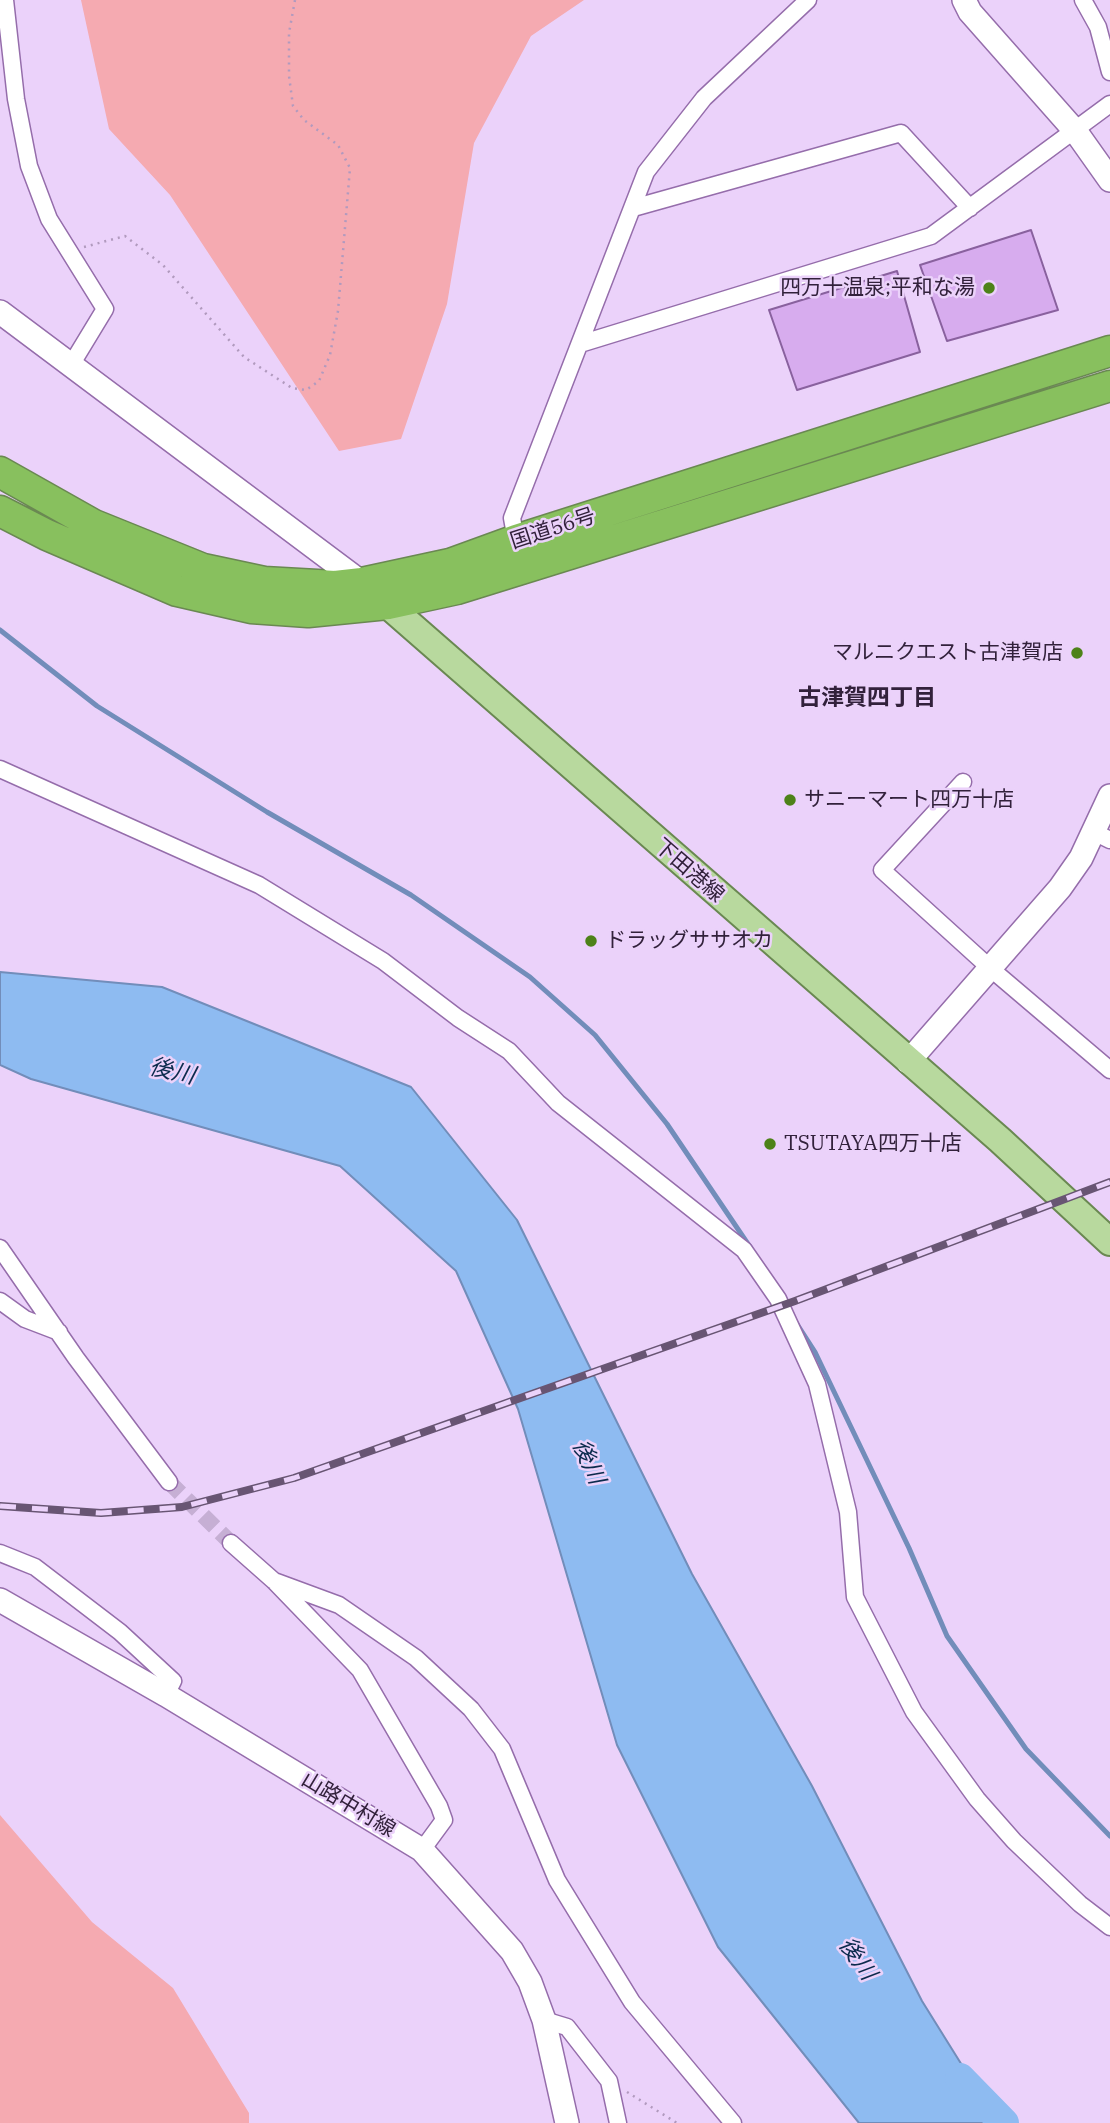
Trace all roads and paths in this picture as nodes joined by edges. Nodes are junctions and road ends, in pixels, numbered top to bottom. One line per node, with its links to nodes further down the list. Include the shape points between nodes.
1 (5, 0): 12 (street, via 29,166)
2 (295, 0): 12 (path, via 289,33 293,106 338,145 350,168 338,311 320,382 306,390 292,388 244,357 163,265 125,236)
3 (808, 0): 10 (street, via 704,98 646,173)
4 (964, 0): 8 (street)
5 (1083, 0): 6 (street, via 1098,27)
6 (1110, 72)
7 (1110, 104): 8 (street)
8 (1076, 132): 9 (street); 11 (street)
9 (1110, 180)
10 (633, 208): 11 (street, via 901,133); 14 (street)
11 (970, 208): 14 (street, via 931,236)
12 (67, 251): 16 (street, via 105,309)
13 (0, 312): 16 (street)
14 (580, 344): 20 (street, via 512,518)
15 (1110, 351): 20 (highway, 国道56号)
16 (71, 365): 21 (street)
17 (1110, 386): 22 (highway, 国道56号, via 457,589)
18 (0, 472): 21 (highway, 国道56号, via 94,525 203,569 264,582)
19 (0, 512): 22 (highway, 国道56号, via 177,590 251,608 308,612)
20 (516, 540): 21 (highway, 国道56号, via 450,565)
21 (362, 583): 22 (main road, 下田港線)
22 (388, 604): 28 (main road, 下田港線)
23 (0, 769): 41 (street, via 259,885 383,961 509,1051 558,1103 744,1250 778,1300 817,1384 848,1512 855,1597 914,1712 977,1799 1014,1841)
24 (963, 782): 27 (street, via 882,870)
25 (1110, 796): 26 (street)
26 (1102, 836): 27 (street)
27 (990, 968): 28 (street); 29 (street)
28 (908, 1062): 30 (main road, 下田港線)
29 (1110, 1070)
30 (1110, 1242)
31 (0, 1248): 33 (street)
32 (0, 1300): 33 (street, via 25,1319)
33 (60, 1332): 34 (street)
34 (169, 1482)
35 (231, 1543): 37 (street)
36 (0, 1553): 39 (street, via 34,1567 120,1632 173,1681)
37 (274, 1581): 40 (street, via 360,1670 439,1806 444,1820); 47 (street, via 339,1605 416,1658 471,1709 502,1749 557,1880 632,2002)
38 (0, 1600): 39 (street, 山路中村線)
39 (166, 1695): 40 (street, 山路中村線)
40 (422, 1850): 42 (street, 山路中村線, via 512,1951)
41 (1110, 1927)
42 (544, 2020): 43 (street, via 567,2027); 44 (street, 山路中村線)
43 (610, 2081): 45 (street); 46 (path)
44 (567, 2123)
45 (618, 2123)
46 (677, 2123)
47 (733, 2123)

